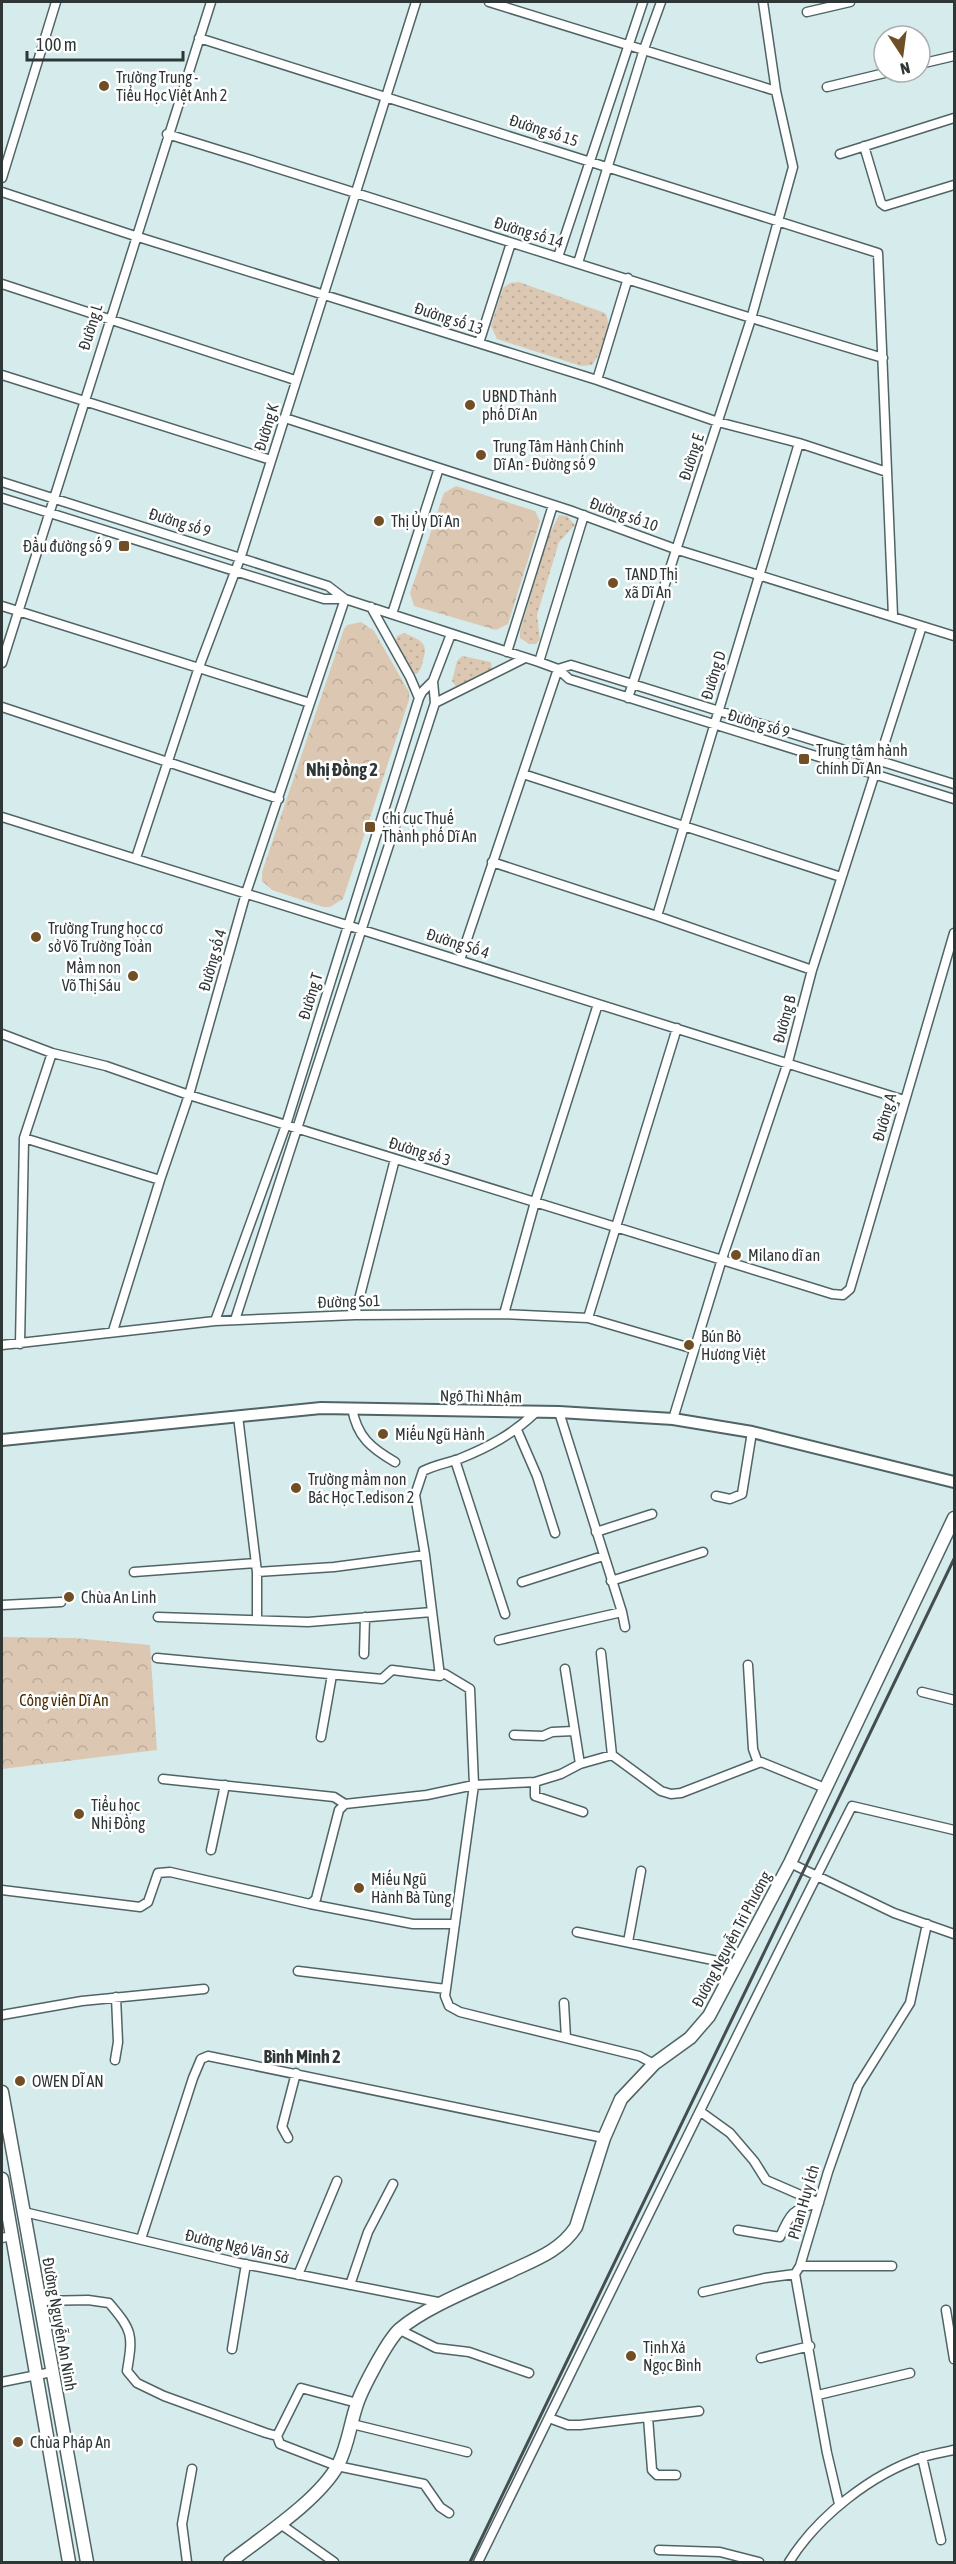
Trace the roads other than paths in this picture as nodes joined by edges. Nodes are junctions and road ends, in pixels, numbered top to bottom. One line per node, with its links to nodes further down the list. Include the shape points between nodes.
1 (56, 2): 25 (street)
2 (211, 2): 10 (street, Đường L)
3 (416, 2): 18 (street, Đường K)
4 (489, 2): 11 (street)
5 (643, 2): 11 (street)
6 (661, 2): 12 (street)
7 (763, 2): 17 (street, Đường E)
8 (850, 2): 9 (street)
9 (807, 12)
10 (199, 38): 18 (street, Đường số 15); 20 (street, Đường L)
11 (627, 44): 12 (street); 23 (street)
12 (644, 50): 17 (street); 24 (street)
13 (954, 56): 14 (street)
14 (932, 61)
15 (872, 76): 16 (street)
16 (827, 87)
17 (776, 91): 29 (street, Đường E, via 793,167)
18 (386, 96): 23 (street, Đường số 15); 28 (street, Đường K)
19 (954, 118): 21 (street)
20 (167, 134): 28 (street, Đường số 14); 30 (street, Đường L)
21 (864, 146): 22 (street); 26 (street, via 885,206)
22 (840, 154)
23 (590, 161): 24 (street, Đường số 15); 32 (street)
24 (606, 166): 29 (street, Đường số 15); 33 (street)
25 (2, 178)
26 (954, 185)
27 (2, 192): 30 (street, Đường số 13)
28 (355, 192): 31 (street, Đường số 14); 36 (street, Đường K)
29 (778, 223): 37 (street, Đường E); 40 (street, Đường số 15, via 879,253)
30 (135, 236): 36 (street, Đường số 13); 38 (street, Đường L)
31 (512, 243): 32 (street, Đường số 14); 39 (street)
32 (558, 257): 33 (street, Đường số 14)
33 (578, 263): 34 (street, Đường số 14)
34 (628, 278): 37 (street, Đường số 14); 43 (street)
35 (2, 284): 38 (street)
36 (323, 293): 39 (street, Đường số 13); 42 (street, Đường K)
37 (752, 319): 40 (street, Đường số 14); 46 (street, Đường E)
38 (108, 320): 42 (street); 44 (street, Đường L)
39 (479, 343): 43 (street, Đường số 13)
40 (883, 358): 50 (street)
41 (2, 375): 44 (street)
42 (296, 380): 45 (street, Đường K)
43 (597, 380): 46 (street, Đường số 13)
44 (83, 402): 48 (street); 53 (street, Đường L)
45 (285, 418): 48 (street, Đường K); 49 (street, Đường số 10)
46 (718, 422): 47 (street, Đường số 13); 57 (street, Đường E)
47 (799, 443): 50 (street, Đường số 13); 60 (street, Đường D)
48 (271, 460): 58 (street, Đường K)
49 (439, 468): 54 (street, Đường số 10); 65 (street)
50 (887, 471): 66 (street)
51 (2, 482): 53 (street, Đường số 9)
52 (2, 498): 55 (street, Đường số 9)
53 (52, 499): 55 (street, Đường L); 58 (street, Đường số 9)
54 (553, 505): 56 (street, Đường số 10); 70 (street)
55 (48, 513): 59 (street, Đường số 9); 64 (street, Đường L)
56 (584, 515): 57 (street, Đường số 10); 72 (street)
57 (678, 550): 60 (street, Đường số 10); 77 (street, Đường E)
58 (241, 556): 59 (street, Đường K); 61 (street, Đường số 9, via 328,586)
59 (235, 573): 61 (street, Đường số 9, via 324,599); 74 (street, Đường K)
60 (759, 574): 66 (street, Đường số 10); 83 (street, Đường D)
61 (345, 599): 63 (street, Đường số 9); 80 (street, Đường số 4)
62 (2, 606): 64 (street)
63 (371, 608): 65 (street, Đường số 9); 78 (street)
64 (18, 610): 73 (street, Đường L); 74 (street)
65 (392, 614): 68 (street, Đường số 9)
66 (893, 616): 67 (street, Đường số 10)
67 (922, 626): 69 (street, Đường số 10); 86 (street, Đường B)
68 (451, 634): 70 (street, Đường số 9); 76 (street, Đường T)
69 (954, 636)
70 (507, 652): 71 (street, Đường số 9)
71 (525, 658): 72 (street, Đường số 9); 81 (street)
72 (539, 662): 75 (street, Đường số 9)
73 (2, 663)
74 (199, 668): 80 (street); 85 (street, Đường K)
75 (558, 669): 77 (street, Đường số 9, via 571,665); 79 (street, Đường số 9, via 569,679); 87 (street)
76 (433, 681): 78 (street, Đường T); 81 (street, Đường T)
77 (633, 685): 79 (street, Đường E); 83 (street, Đường số 9)
78 (419, 698): 99 (street, Đường T)
79 (628, 699): 84 (street, Đường số 9)
80 (310, 703): 90 (street, Đường số 4)
81 (435, 703): 100 (street, Đường T)
82 (2, 707): 85 (street)
83 (718, 712): 84 (street, Đường D); 86 (street, Đường số 9)
84 (714, 726): 88 (street, Đường số 9); 93 (street, Đường D)
85 (169, 761): 90 (street); 94 (street, Đường K)
86 (879, 761): 88 (street, Đường B); 89 (street, Đường số 9)
87 (523, 774): 93 (street); 95 (street)
88 (875, 774): 91 (street, Đường số 9); 96 (street, Đường B)
89 (954, 784)
90 (279, 799): 97 (street, Đường số 4)
91 (954, 799)
92 (2, 817): 94 (street, Đường Số 4)
93 (684, 825): 96 (street); 98 (street, Đường D)
94 (136, 858): 97 (street, Đường Số 4)
95 (492, 862): 98 (street); 102 (street)
96 (841, 877): 103 (street, Đường B)
97 (246, 894): 99 (street, Đường Số 4); 109 (street, Đường số 4)
98 (657, 916): 103 (street)
99 (348, 924): 100 (street, Đường Số 4); 111 (street, Đường T)
100 (363, 929): 102 (street, Đường Số 4); 112 (street, Đường T)
101 (954, 933): 110 (street, Đường A)
102 (460, 960): 104 (street, Đường Số 4)
103 (812, 970): 108 (street, Đường B)
104 (598, 1004): 105 (street, Đường Số 4); 116 (street)
105 (677, 1028): 108 (street, Đường Số 4); 117 (street)
106 (2, 1034): 107 (street, Đường số 3)
107 (52, 1053): 109 (street, Đường số 3, via 106,1066); 113 (street)
108 (788, 1062): 110 (street, Đường Số 4); 118 (street, Đường B)
109 (189, 1095): 111 (street, Đường số 3); 115 (street, Đường số 4)
110 (904, 1100): 119 (street, Đường A, via 850,1289 843,1295)
111 (286, 1125): 112 (street, Đường số 3); 124 (street, Đường T)
112 (298, 1129): 114 (street, Đường số 3); 123 (street, Đường T)
113 (24, 1138): 115 (street); 126 (street)
114 (395, 1159): 116 (street, Đường số 3); 121 (street)
115 (159, 1180): 125 (street, Đường số 4)
116 (536, 1202): 117 (street, Đường số 3); 120 (street)
117 (615, 1226): 118 (street, Đường số 3); 122 (street)
118 (722, 1259): 119 (street, Đường số 3); 128 (street, Đường B)
119 (832, 1294)
120 (504, 1314): 121 (street, Đường So1); 122 (street, Đường So1)
121 (355, 1315): 123 (street, Đường So1)
122 (588, 1318): 128 (street, Đường So1)
123 (235, 1320): 124 (street, Đường So1)
124 (215, 1321): 125 (street, Đường So1)
125 (113, 1331): 126 (street, Đường So1)
126 (20, 1344): 127 (street, Đường So1)
127 (2, 1345)
128 (694, 1349): 133 (street, Đường B)
129 (352, 1408): 130 (street, Ngô Thì Nhậm); 132 (street, Ngô Thì Nhậm); 138 (street, via 355,1422 371,1448)
130 (536, 1412): 131 (street, Ngô Thì Nhậm); 134 (street)
131 (559, 1412): 133 (street, Ngô Thì Nhậm); 143 (street)
132 (238, 1416): 136 (street, Ngô Thì Nhậm); 148 (street)
133 (673, 1419): 135 (street, Ngô Thì Nhậm)
134 (517, 1430): 137 (street); 144 (street)
135 (752, 1432): 139 (street, Ngô Thì Nhậm); 140 (street, via 742,1494 730,1498)
136 (2, 1440)
137 (455, 1460): 146 (street, via 423,1471 418,1482 415,1495); 156 (street)
138 (395, 1462)
139 (954, 1482)
140 (716, 1496)
141 (652, 1514): 143 (street)
142 (954, 1518): 181 (main road, Đường Nguyễn Tri Phương)
143 (596, 1532): 147 (street)
144 (555, 1533)
145 (704, 1552): 150 (street)
146 (425, 1555): 148 (street, via 334,1567); 154 (street)
147 (603, 1556): 150 (street); 151 (street)
148 (256, 1568): 149 (street); 159 (street)
149 (134, 1572)
150 (611, 1581): 155 (street)
151 (522, 1582)
152 (61, 1602): 153 (street)
153 (2, 1605)
154 (432, 1612): 158 (street); 168 (street, via 440,1676 392,1670 382,1679)
155 (621, 1612): 160 (street); 161 (street)
156 (505, 1614)
157 (159, 1617): 159 (street)
158 (365, 1617): 159 (street, via 308,1622); 163 (street)
159 (257, 1619)
160 (625, 1628)
161 (499, 1640)
162 (601, 1653): 174 (street)
163 (364, 1654)
164 (157, 1658): 168 (street)
165 (748, 1665): 175 (street, via 753,1749)
166 (565, 1669): 171 (street)
167 (445, 1674): 180 (street, via 470,1689)
168 (332, 1675): 173 (street)
169 (922, 1692): 170 (street)
170 (954, 1700)
171 (574, 1731): 172 (street); 176 (street)
172 (514, 1735)
173 (321, 1737)
174 (612, 1755): 175 (street, via 656,1788 671,1794); 176 (street)
175 (758, 1763): 181 (street)
176 (580, 1764): 178 (street)
177 (163, 1779): 179 (street)
178 (535, 1782): 180 (street); 183 (street, via 535,1796)
179 (225, 1785): 182 (street, via 334,1797); 185 (street)
180 (474, 1785): 182 (street, via 427,1795); 191 (street)
181 (825, 1788): 186 (main road, Đường Nguyễn Tri Phương)
182 (345, 1804): 190 (street, via 339,1810 316,1899)
183 (583, 1812)
184 (954, 1830): 188 (street, via 852,1806)
185 (211, 1850)
186 (790, 1863): 188 (street); 196 (main road, Đường Nguyễn Tri Phương)
187 (640, 1871): 195 (street)
188 (816, 1877): 192 (street, via 894,1914); 208 (street)
189 (2, 1890): 190 (street, via 140,1907 148,1902 158,1873 170,1872)
190 (310, 1904): 191 (street, via 413,1924)
191 (455, 1924): 199 (street)
192 (927, 1924): 194 (street); 215 (street, Phan Huy Ích, via 910,2003 858,2086)
193 (577, 1932): 195 (street)
194 (954, 1934)
195 (628, 1942): 196 (street)
196 (737, 1965): 205 (main road, Đường Nguyễn Tri Phương, via 699,2029)
197 (297, 1971): 199 (street)
198 (204, 1989): 200 (street)
199 (446, 1989): 203 (street, via 449,2006 460,2012)
200 (116, 1997): 202 (street); 204 (street)
201 (564, 2003): 203 (street)
202 (2, 2015)
203 (566, 2038): 205 (street, via 639,2056)
204 (115, 2060)
205 (654, 2064): 211 (main road, Đường Nguyễn Tri Phương, via 621,2099)
206 (296, 2073): 210 (street, via 282,2127); 211 (street); 219 (street, via 208,2056 201,2059)
207 (2, 2092): 209 (main road, Đường Nguyễn An Ninh)
208 (701, 2112): 215 (street, via 730,2133 766,2180); 243 (street)
209 (4, 2121): 216 (main road, Đường Nguyễn An Ninh)
210 (288, 2138)
211 (604, 2138): 227 (main road, Đường Nguyễn Tri Phương, via 576,2227 569,2237 546,2255)
212 (2, 2179): 218 (main road, Đường Nguyễn An Ninh)
213 (337, 2181): 223 (street)
214 (393, 2184): 224 (street, via 368,2232)
215 (819, 2203): 217 (street, via 789,2214 780,2237); 222 (street, Phan Huy Ích)
216 (24, 2212): 219 (street, Đường Ngô Văn Sở); 226 (main road, Đường Nguyễn An Ninh)
217 (738, 2230)
218 (6, 2237): 237 (main road, Đường Nguyễn An Ninh)
219 (141, 2239): 220 (street, Đường Ngô Văn Sở)
220 (246, 2265): 223 (street, Đường Ngô Văn Sở); 231 (street)
221 (892, 2266): 222 (street)
222 (798, 2270): 225 (street); 230 (street, Phan Huy Ích)
223 (298, 2275): 224 (street, Đường Ngô Văn Sở)
224 (350, 2284): 227 (street, Đường Ngô Văn Sở)
225 (703, 2292)
226 (39, 2301): 234 (main road, Đường Nguyễn An Ninh); 245 (street, via 109,2303 126,2323 132,2340 127,2371 137,2383)
227 (444, 2303): 229 (main road, Đường Nguyễn Tri Phương)
228 (946, 2310): 233 (street)
229 (399, 2330): 235 (street, via 436,2348 469,2352); 240 (main road, Đường Nguyễn Tri Phương)
230 (810, 2346): 232 (street); 239 (street, Phan Huy Ích)
231 (232, 2349)
232 (761, 2358)
233 (954, 2359)
234 (52, 2372): 237 (street); 259 (main road, Đường Nguyễn An Ninh)
235 (529, 2373)
236 (910, 2373): 239 (street)
237 (36, 2374): 238 (street); 258 (main road, Đường Nguyễn An Ninh)
238 (2, 2382)
239 (818, 2395): 252 (street, Phan Huy Ích)
240 (357, 2403): 244 (main road, Đường Nguyễn Tri Phương); 245 (street, via 300,2388)
241 (699, 2411): 242 (street)
242 (648, 2417): 243 (street, via 568,2425); 251 (street, via 652,2470 657,2475)
243 (549, 2418): 263 (street)
244 (352, 2424): 247 (street); 249 (main road, Đường Nguyễn Tri Phương)
245 (277, 2436): 249 (street, via 280,2444)
246 (954, 2450): 248 (street)
247 (467, 2452)
248 (922, 2457): 252 (street); 255 (street)
249 (337, 2466): 253 (street, via 424,2484); 254 (main road, Đường Nguyễn Tri Phương, via 310,2498)
250 (192, 2469): 260 (street, via 183,2524)
251 (676, 2475)
252 (839, 2504): 257 (street)
253 (449, 2513)
254 (279, 2523): 261 (main road, Đường Nguyễn Tri Phương); 262 (street)
255 (941, 2540)
256 (659, 2550): 264 (street, via 720,2552)
257 (792, 2561)
258 (69, 2562)
259 (87, 2562)
260 (187, 2562)
261 (230, 2562)
262 (334, 2562)
263 (478, 2562)
264 (759, 2562)

